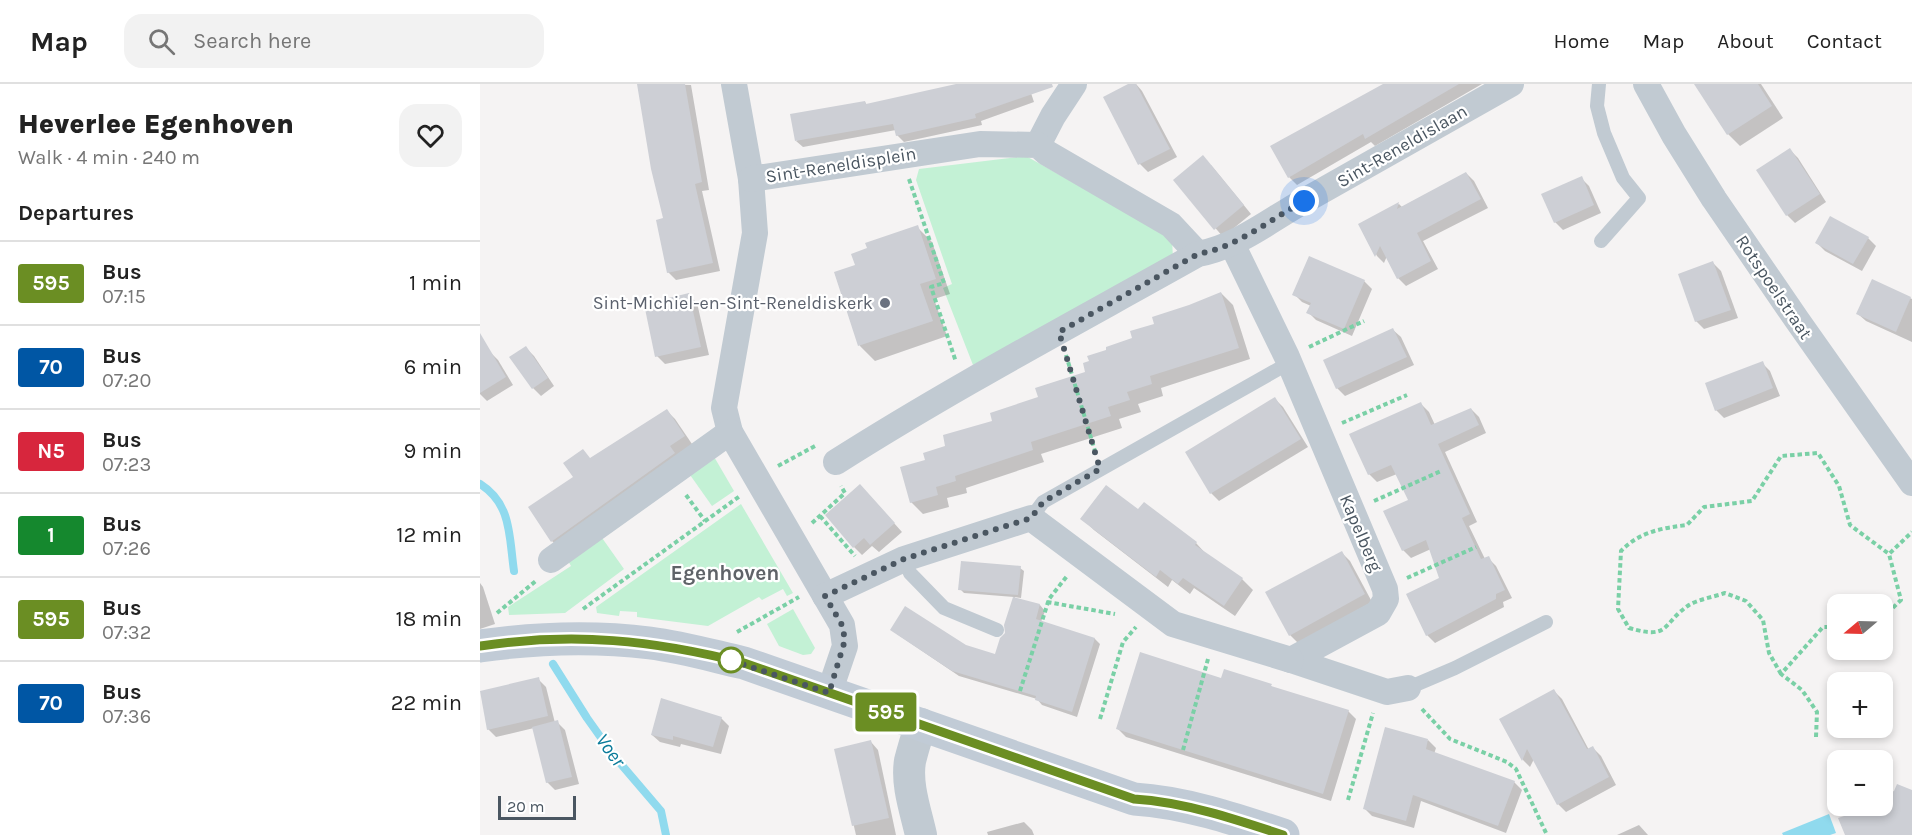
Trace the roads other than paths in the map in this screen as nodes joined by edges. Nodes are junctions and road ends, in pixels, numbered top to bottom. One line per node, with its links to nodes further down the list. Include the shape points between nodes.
1 (734, 84): 7 (street)
2 (1074, 84): 6 (street)
3 (1511, 84): 9 (street, Sint-Reneldislaan)
4 (1599, 84): 8 (lane, via 1597,106 1604,134 1623,178 1639,198)
5 (1647, 84): 14 (street, Rotspoelstraat, via 1714,199)
6 (1038, 145): 7 (street, Sint-Reneldisplein, via 980,144); 10 (street, via 1171,225)
7 (751, 179): 12 (street, Sint-Reneldisplein, via 754,233 724,408)
8 (1601, 241)
9 (1232, 244): 10 (street); 11 (street, Kapelberg)
10 (1198, 254): 13 (street)
11 (1288, 360): 15 (lane, via 1043,502); 22 (street, Kapelberg, via 1386,599 1378,613)
12 (730, 432): 17 (street); 18 (street, Sint-Reneldisplein, via 793,541)
13 (830, 464)
14 (1912, 483)
15 (1031, 518): 16 (street); 22 (street, via 1173,624)
16 (904, 559): 18 (street); 20 (lane, via 910,573 944,608)
17 (551, 560)
18 (814, 596): 24 (street, Sint-Reneldisplein, via 842,625 845,640)
19 (1546, 622): 23 (lane)
20 (997, 630)
21 (486, 632): 24 (main road, via 650,643 744,663)
22 (1291, 660): 23 (street, via 1387,692)
23 (1408, 688)
24 (829, 693): 25 (main road)
25 (921, 724): 26 (main road); 27 (street, via 909,772)
26 (1134, 799): 28 (main road, via 1157,816); 29 (main road, via 1160,801)
27 (921, 835)
28 (1200, 835)
29 (1283, 835)

